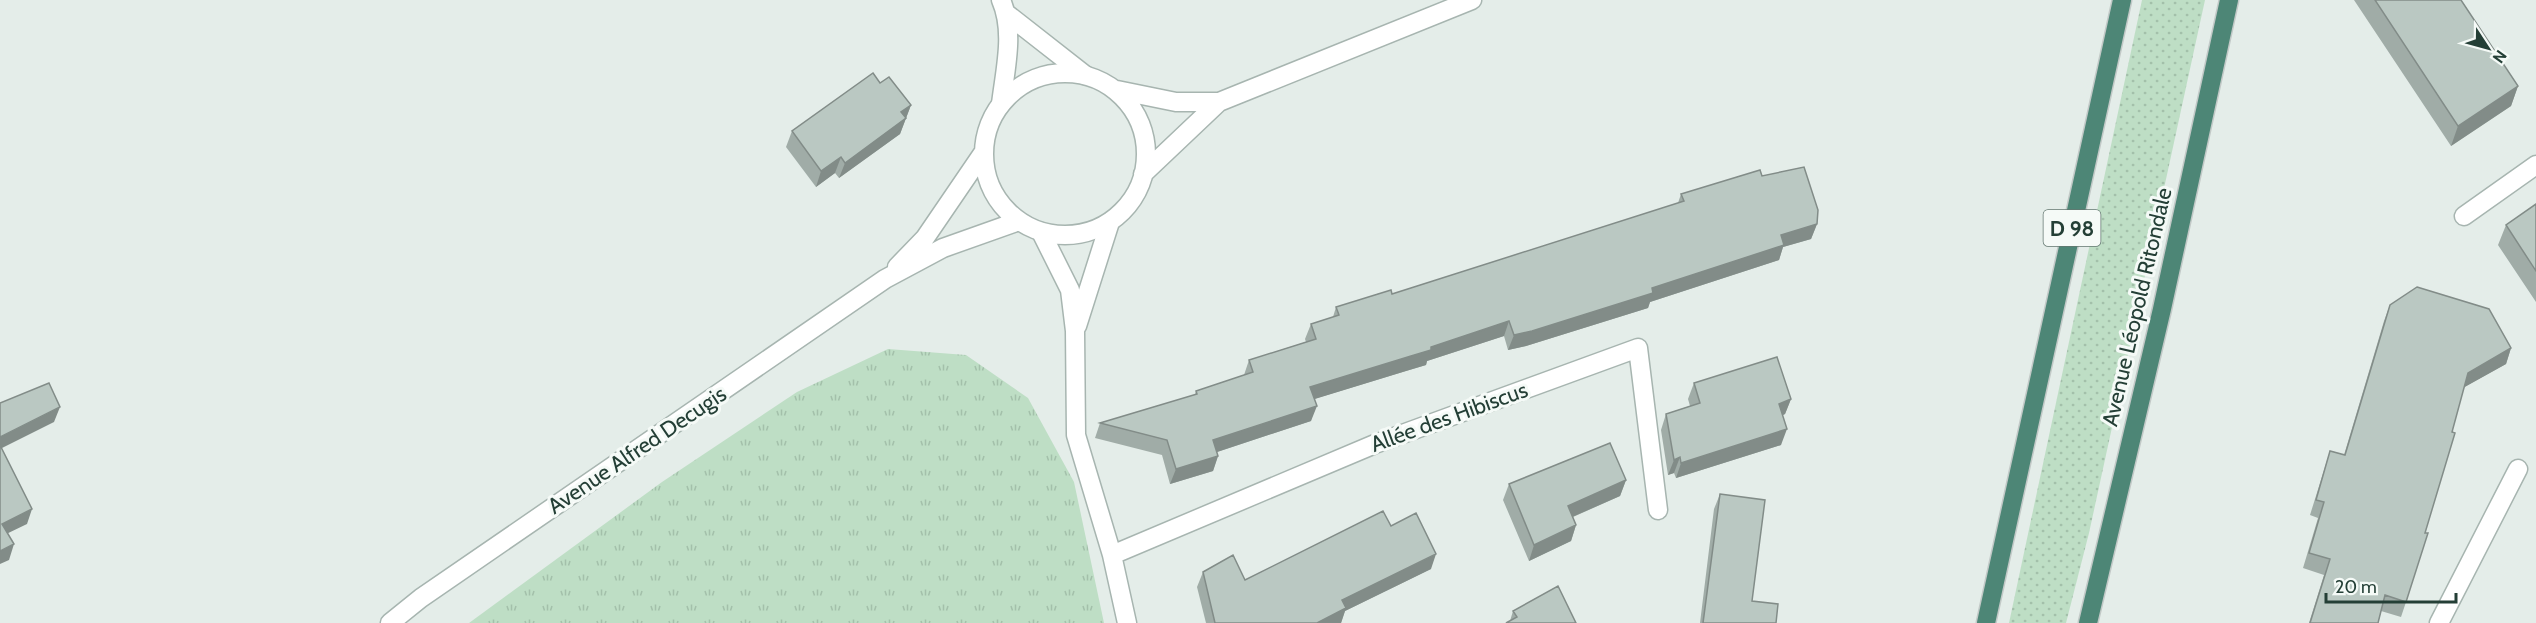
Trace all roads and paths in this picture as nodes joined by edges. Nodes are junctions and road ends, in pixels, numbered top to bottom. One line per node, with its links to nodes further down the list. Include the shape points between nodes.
1 (1472, 0): 7 (street)
2 (2122, 0): 23 (highway, D 98)
3 (2229, 0): 24 (highway, Avenue Léopold Ritondale)
4 (1004, 7): 5 (street); 8 (street, via 1008,42)
5 (1085, 75): 6 (street); 8 (street, via 1062,72 1039,77 1017,88)
6 (1115, 89): 7 (street, via 1176,102); 11 (street, via 1139,119 1145,137)
7 (1219, 102): 11 (street)
8 (1001, 104): 9 (street, via 988,127)
9 (983, 153): 13 (street, via 993,192); 16 (street, Avenue Alfred Decugis, via 925,238)
10 (2536, 165): 12 (street)
11 (1143, 174): 14 (street, via 1131,202)
12 (2464, 216)
13 (1019, 221): 15 (street); 16 (street, Avenue Alfred Decugis, via 943,249)
14 (1110, 222): 15 (street, via 1076,235); 17 (street)
15 (1041, 232): 17 (street, via 1070,290)
16 (885, 279): 21 (street, Avenue Alfred Decugis)
17 (1075, 331): 20 (street, via 1076,435)
18 (2518, 469): 25 (street)
19 (1658, 510): 20 (street, Allée des Hibiscus, via 1638,348 1375,444)
20 (1112, 555): 22 (street)
21 (390, 623)
22 (1127, 623)
23 (1986, 623)
24 (2088, 623)
25 (2439, 623)

